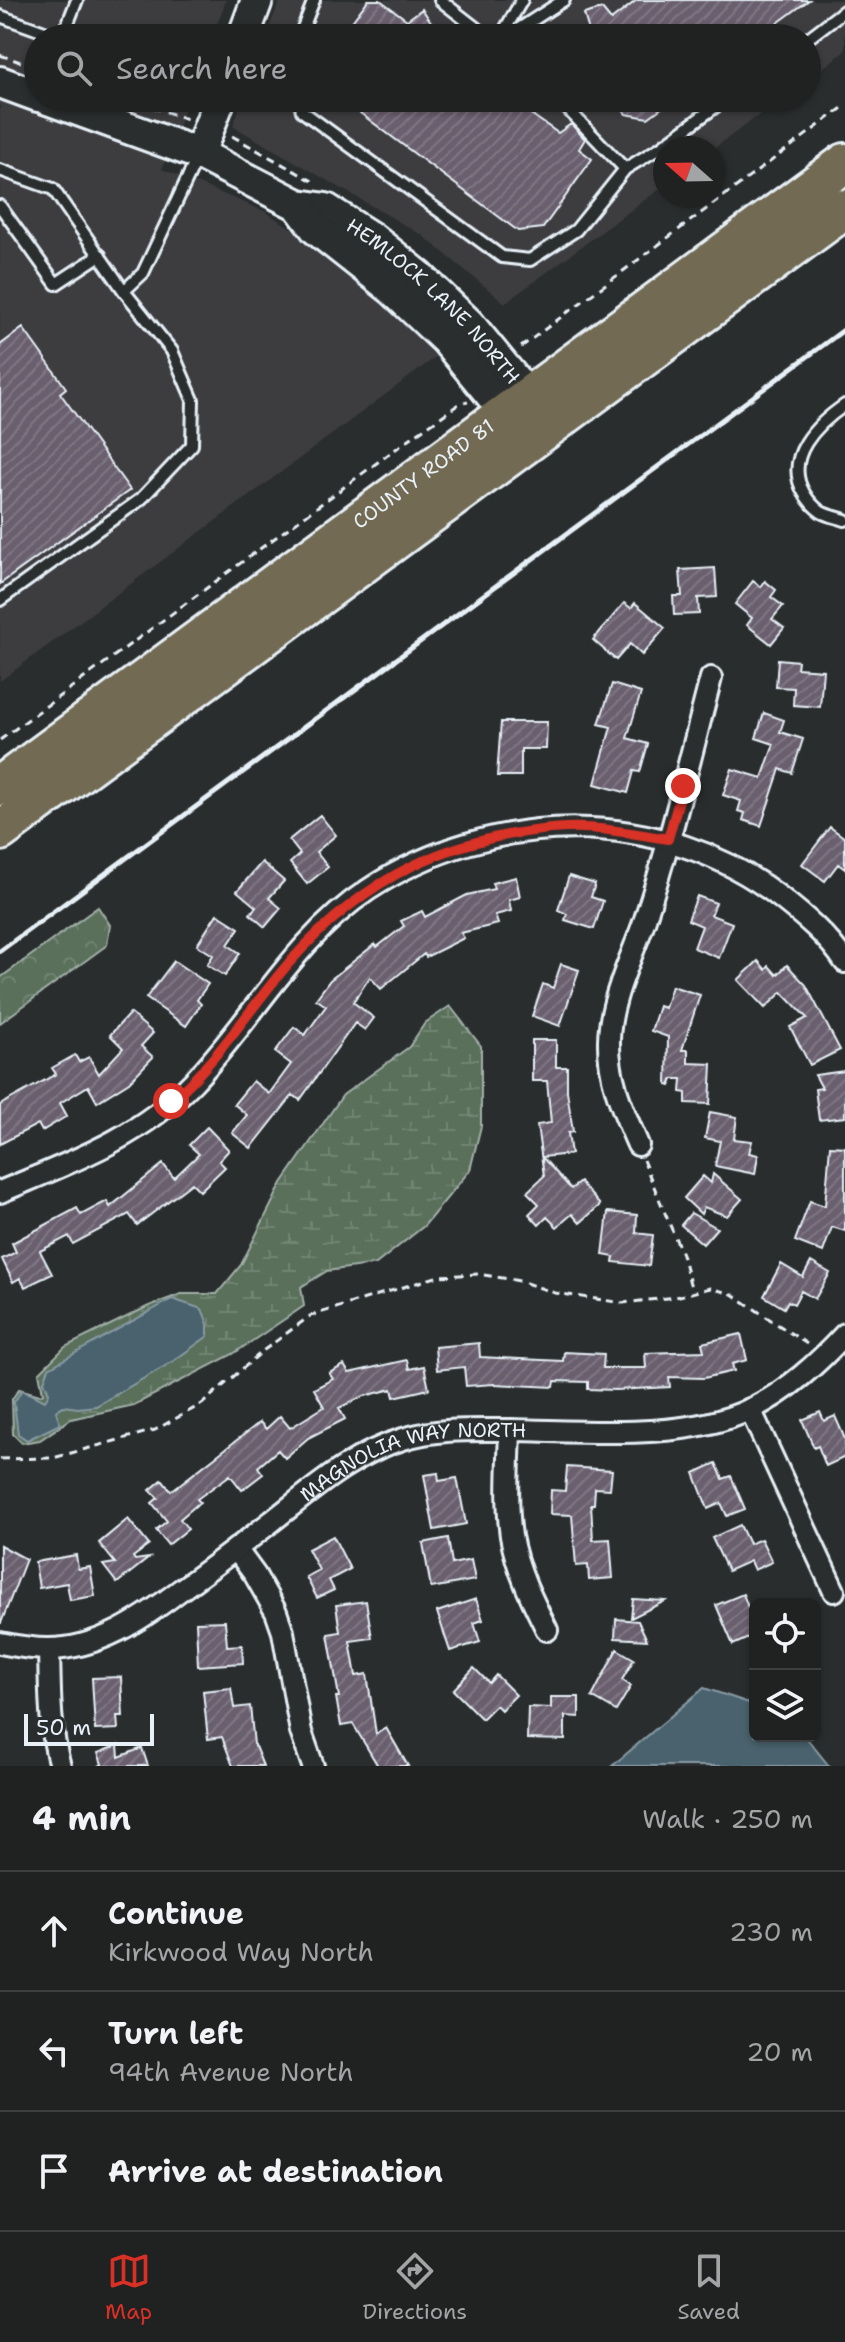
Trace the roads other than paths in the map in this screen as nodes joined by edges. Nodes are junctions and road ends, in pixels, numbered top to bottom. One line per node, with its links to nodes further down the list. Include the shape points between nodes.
1 (77, 0): 9 (lane)
2 (257, 0): 10 (street)
3 (314, 0): 11 (lane)
4 (440, 0): 12 (lane)
5 (522, 0): 13 (lane)
6 (564, 0): 14 (lane)
7 (845, 10): 16 (lane)
8 (0, 16): 15 (lane)
9 (67, 24)
10 (248, 24)
11 (305, 24)
12 (471, 24)
13 (510, 24)
14 (525, 24)
15 (24, 25)
16 (821, 28)
17 (0, 82): 18 (street)
18 (24, 91)
19 (84, 112): 24 (street, HEMLOCK LANE NORTH)
20 (215, 112): 24 (street)
21 (303, 112): 26 (lane, via 502,257 530,260 576,230)
22 (570, 112): 26 (lane)
23 (708, 112): 26 (lane)
24 (199, 154): 31 (lane, via 143,273); 32 (street, HEMLOCK LANE NORTH, via 298,205 326,209 373,239 469,324)
25 (845, 163): 32 (highway, COUNTY ROAD 81)
26 (625, 169)
27 (0, 170): 30 (lane, via 53,189)
28 (0, 206): 30 (lane, via 56,284)
29 (845, 209): 32 (highway, COUNTY ROAD 81)
30 (100, 255): 31 (lane)
31 (124, 291): 35 (lane, via 172,351 193,400 192,445 141,499)
32 (518, 404): 37 (highway, COUNTY ROAD 81); 38 (highway, COUNTY ROAD 81)
33 (845, 405): 34 (lane, via 810,436 797,471 809,501 821,512)
34 (845, 520)
35 (0, 600)
36 (711, 678): 39 (street)
37 (0, 786)
38 (0, 831)
39 (668, 839): 40 (street, via 762,883); 41 (street, via 613,1007 609,1038 609,1069); 42 (street, via 567,828 461,846 412,865 366,891 324,926 191,1084 150,1118 105,1147)
40 (842, 950)
41 (638, 1145)
42 (0, 1192)
43 (845, 1334): 44 (street, MAGNOLIA WAY NORTH, via 791,1384)
44 (750, 1409): 45 (street, MAGNOLIA WAY NORTH, via 669,1429); 47 (street)
45 (510, 1430): 46 (street, MAGNOLIA WAY NORTH, via 440,1431 367,1453 334,1472); 48 (street, via 511,1536)
46 (236, 1549): 50 (street, MAGNOLIA WAY NORTH, via 122,1630 88,1643); 52 (street, via 276,1612)
47 (834, 1591)
48 (547, 1630)
49 (0, 1643): 50 (street, MAGNOLIA WAY NORTH)
50 (49, 1649): 51 (street, via 50,1707)
51 (60, 1766)
52 (313, 1766)

